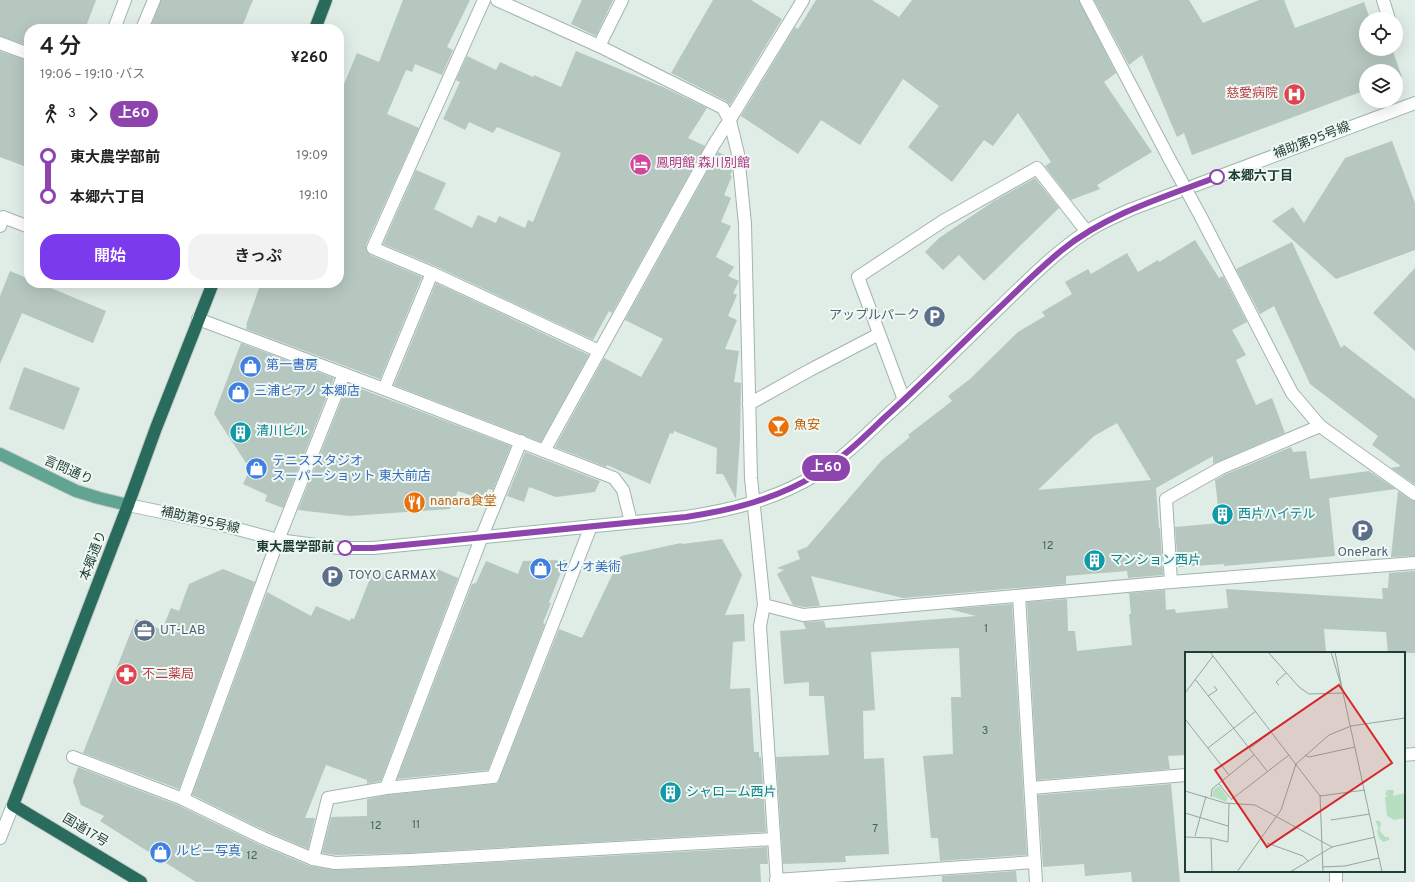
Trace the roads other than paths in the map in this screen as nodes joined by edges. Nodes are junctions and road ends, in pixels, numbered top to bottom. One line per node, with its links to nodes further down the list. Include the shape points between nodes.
1 (125, 0): 11 (street)
2 (154, 0): 12 (street)
3 (326, 0): 13 (highway)
4 (484, 0): 22 (street, via 373,248)
5 (497, 0): 15 (street)
6 (622, 0): 15 (street)
7 (803, 0): 18 (street)
8 (1086, 0): 31 (street, bridge, via 1292,393)
9 (1383, 0): 10 (street)
10 (1387, 12)
11 (116, 24)
12 (144, 24)
13 (317, 24)
14 (0, 43): 16 (street)
15 (598, 46): 18 (street, via 723,108)
16 (24, 52)
17 (1415, 103): 21 (street, 補助第95号線, via 1132,210)
18 (727, 124): 26 (street); 30 (street, via 738,154 745,224)
19 (24, 225): 20 (street, via 3,218)
20 (0, 226)
21 (1087, 232): 25 (street, via 1037,168 943,221 858,276); 29 (street, 補助第95号線, via 1032,276)
22 (432, 273): 26 (street); 28 (street)
23 (211, 288): 24 (highway, 本郷通り)
24 (198, 319): 27 (street); 37 (highway, 本郷通り)
25 (879, 334): 29 (street); 30 (street)
26 (599, 351): 33 (street)
27 (344, 374): 28 (street); 41 (street)
28 (384, 389): 32 (street)
29 (904, 400): 36 (street, 補助第95号線, via 848,451 817,474 785,491)
30 (749, 404): 36 (street)
31 (1320, 426): 35 (street); 43 (street, via 1220,468 1166,499)
32 (521, 441): 33 (street); 40 (street)
33 (544, 451): 38 (street, via 614,478 623,490)
34 (0, 454): 37 (main road, 言問通り, via 76,491)
35 (1415, 494)
36 (754, 503): 38 (street, 補助第95号線, via 686,517); 45 (street)
37 (128, 505): 41 (street, 補助第95号線, via 215,523); 53 (highway, 本郷通り)
38 (631, 522): 39 (street, 補助第95号線)
39 (592, 526): 40 (street, 補助第95号線); 50 (street, via 493,777)
40 (482, 536): 41 (street, 補助第95号線, via 373,548 340,548); 50 (street)
41 (278, 540): 52 (street)
42 (1415, 563): 43 (street)
43 (1171, 582): 44 (street)
44 (1019, 596): 45 (street, via 803,615); 51 (street)
45 (764, 605): 55 (street, via 760,626)
46 (1415, 754): 47 (street)
47 (1405, 755)
48 (73, 757): 52 (street)
49 (1185, 774): 51 (street)
50 (386, 788): 56 (street, via 328,798)
51 (1031, 788): 57 (street)
52 (182, 799): 56 (street)
53 (13, 805): 54 (street, 本郷通り); 59 (highway, 国道17号)
54 (0, 838)
55 (774, 839): 56 (street, via 410,860 336,863); 58 (street)
56 (313, 859)
57 (1035, 862): 58 (street); 60 (street)
58 (776, 881)
59 (141, 882)
60 (1036, 882)

